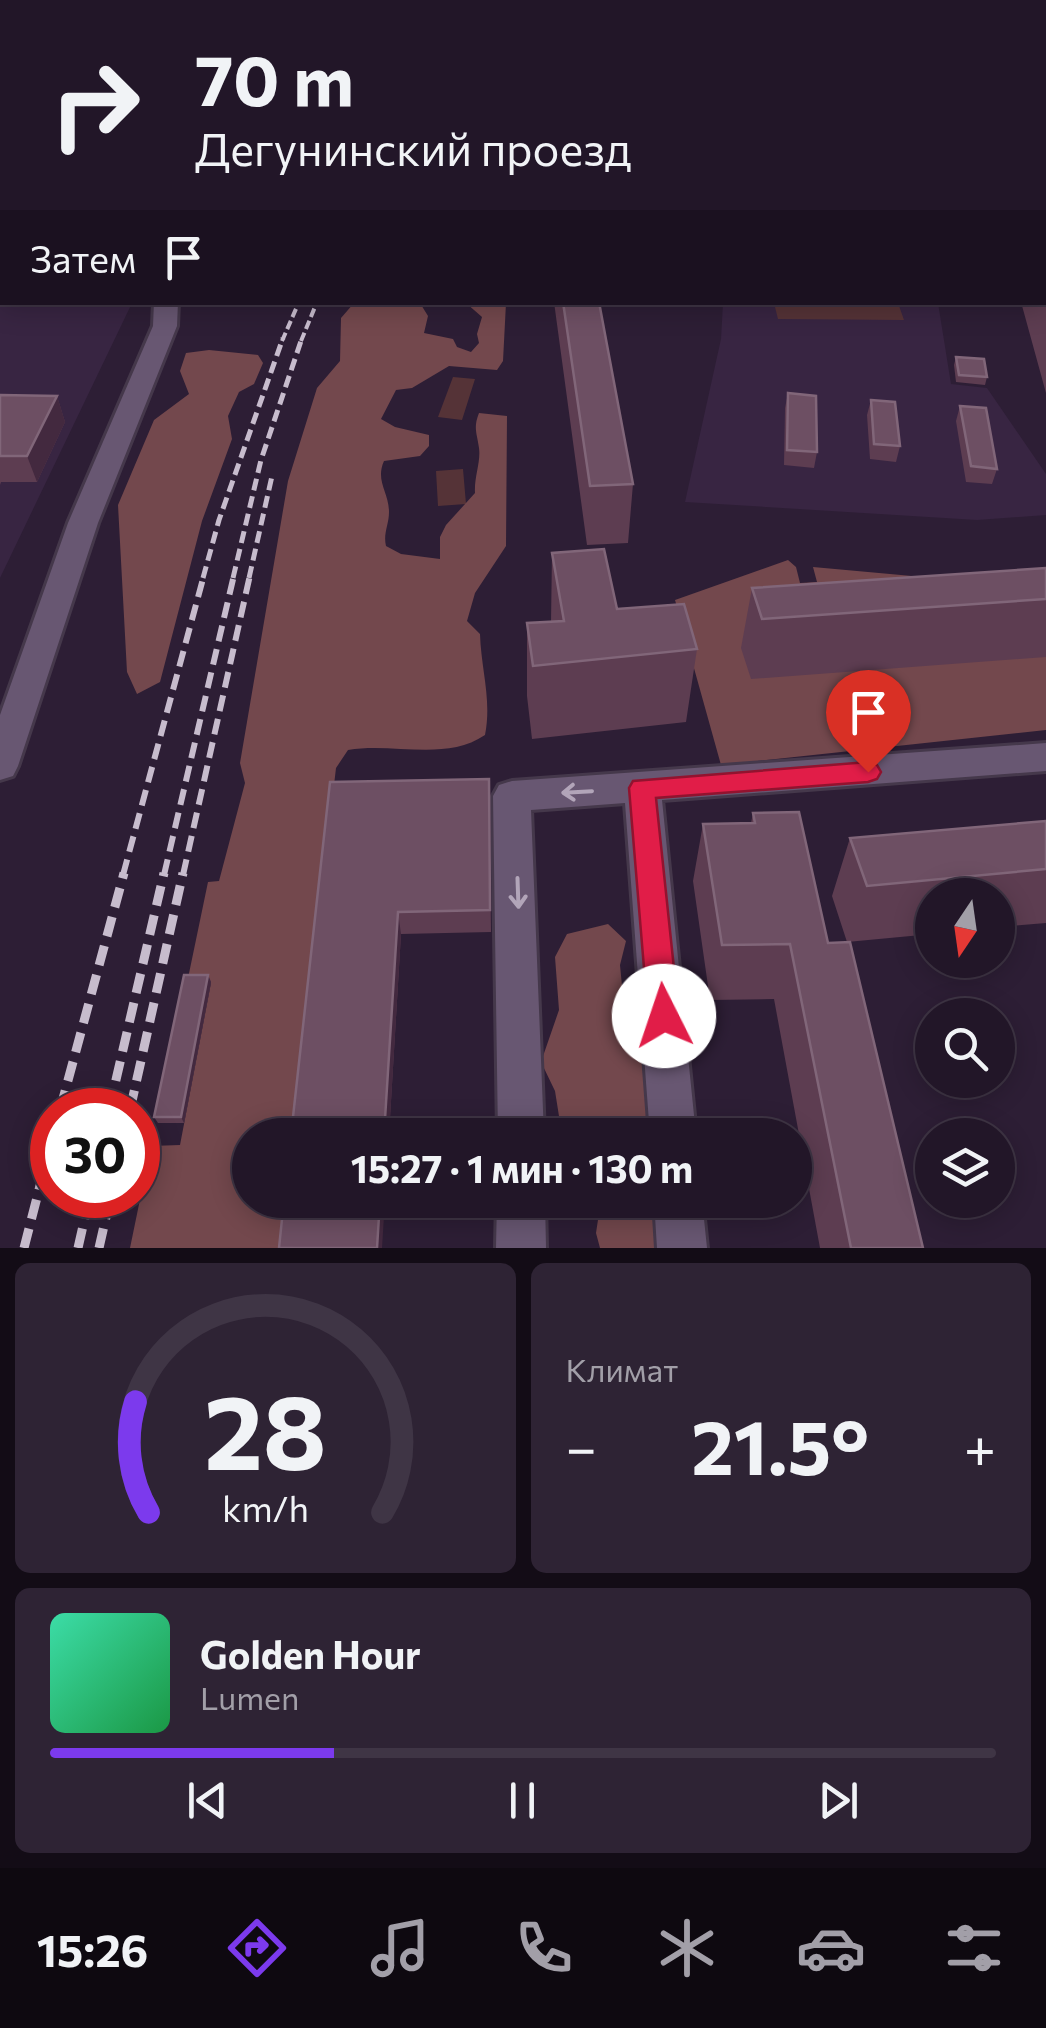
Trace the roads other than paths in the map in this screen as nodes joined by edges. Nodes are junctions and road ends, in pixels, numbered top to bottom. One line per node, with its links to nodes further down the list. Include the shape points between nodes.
1 (166, 305): 3 (street, via 166,326 83,524)
2 (1046, 757): 4 (street)
3 (0, 766)
4 (642, 788): 5 (street, one-way to 5, via 512,796); 6 (street)
5 (520, 1118)
6 (671, 1118)
7 (521, 1218): 9 (street)
8 (680, 1218): 10 (street)
9 (521, 1248)
10 (682, 1248)

